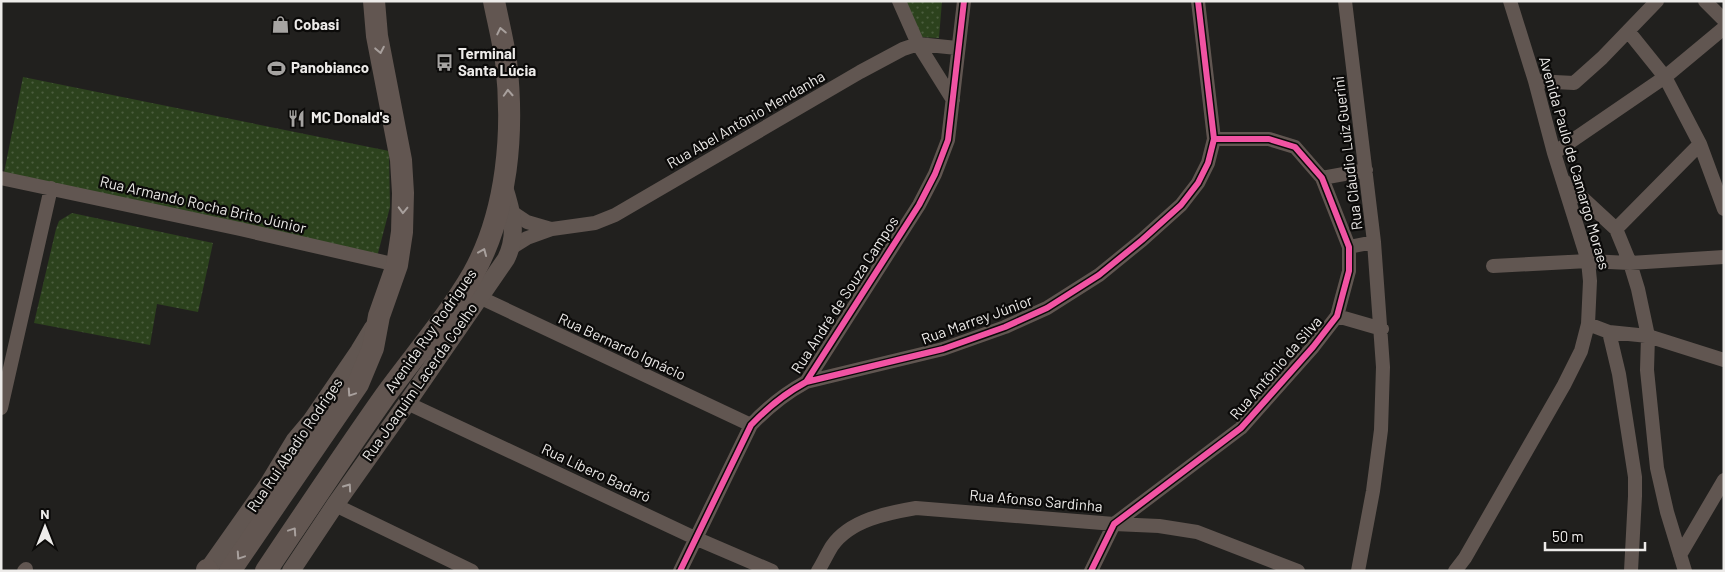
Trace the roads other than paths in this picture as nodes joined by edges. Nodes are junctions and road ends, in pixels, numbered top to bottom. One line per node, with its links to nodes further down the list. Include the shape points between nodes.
1 (374, 1): 37 (main road, one-way to 37, via 377,36 401,160 402,222)
2 (494, 1): 25 (main road, Avenida Ruy Rodrigues, one-way to 2, via 508,92 506,61)
3 (900, 1): 13 (street)
4 (964, 1): 14 (street, Rua André de Souza Campos)
5 (1198, 1): 18 (street, Rua Marrey Júnior)
6 (1346, 1): 21 (street, Rua Cláudio Luíz Guerini)
7 (1510, 1): 16 (street, Avenida Paulo de Camargo Moraes)
8 (1657, 1): 12 (street)
9 (1705, 1): 10 (street)
10 (1724, 20)
11 (1724, 28): 15 (street)
12 (1628, 31): 15 (street); 16 (street, via 1574,83)
13 (918, 44): 14 (street, Rua Abel Antônio Mendanha); 17 (street); 29 (street, Rua Abel Antônio Mendanha, via 860,72 615,215)
14 (957, 48): 17 (street, Rua André de Souza Campos)
15 (1665, 76): 19 (street); 20 (street)
16 (1535, 81): 20 (street, Avenida Paulo de Camargo Moraes)
17 (953, 100): 47 (street, Rua André de Souza Campos, via 948,140 919,205)
18 (1214, 139): 23 (street, Rua Antônio da Silva, via 1269,139 1296,147); 47 (street, Rua Marrey Júnior, via 1208,163 1181,205 1098,276 1047,308 944,349)
19 (1700, 144): 27 (street); 30 (street)
20 (1554, 152): 24 (street, Avenida Paulo de Camargo Moraes)
21 (1366, 170): 23 (street); 31 (street, Rua Cláudio Luíz Guerini)
22 (1, 178): 26 (street, Rua Armando Rocha Brito Júnior)
23 (1322, 178): 32 (street, Rua Antônio da Silva)
24 (1563, 180): 30 (street); 35 (street, Avenida Paulo de Camargo Moraes)
25 (503, 183): 28 (street, Rua Joaquim Lacerda Coelho); 59 (main road, Avenida Ruy Rodrigues, one-way to 25, via 462,292 483,253)
26 (51, 188): 37 (street, Rua Armando Rocha Brito Júnior); 49 (street)
27 (1724, 209)
28 (512, 212): 29 (street, Rua Abel Antônio Mendanha, via 527,222); 33 (street, Rua Joaquim Lacerda Coelho)
29 (552, 229): 33 (street, Rua Abel Antônio Mendanha, via 527,238)
30 (1616, 229): 36 (street)
31 (1374, 242): 32 (street); 43 (street, Rua Cláudio Luíz Guerini)
32 (1349, 247): 41 (street, Rua Antônio da Silva, via 1349,271)
33 (512, 248): 39 (street, Rua Joaquim Lacerda Coelho)
34 (1724, 257): 36 (street)
35 (1588, 261): 36 (street); 38 (street); 42 (street, Avenida Paulo de Camargo Moraes)
36 (1630, 263): 45 (street)
37 (397, 266): 40 (main road)
38 (1493, 266)
39 (479, 297): 48 (street, Rua Joaquim Lacerda Coelho); 50 (street, Rua Bernardo Ignácio)
40 (379, 316): 56 (street, Rua Rui Abadio Rodriges, via 349,366); 58 (main road, one-way to 58, via 373,348 358,384)
41 (1337, 316): 43 (street); 53 (street, Rua Antônio da Silva, via 1241,428)
42 (1588, 324): 44 (street); 67 (street, Avenida Paulo de Camargo Moraes, via 1581,350 1564,385)
43 (1382, 329): 57 (street, Rua Cláudio Luíz Guerini, via 1381,430)
44 (1609, 332): 45 (street); 68 (street, via 1635,477)
45 (1648, 336): 46 (street); 55 (street, via 1647,370 1657,468)
46 (1724, 360)
47 (806, 382): 50 (street, Rua André de Souza Campos, via 785,394)
48 (408, 403): 52 (street, Rua Joaquim Lacerda Coelho, one-way to 48); 54 (street, Rua Líbero Badaró)
49 (1, 408)
50 (751, 425): 54 (street, Rua André de Souza Campos)
51 (1724, 480): 55 (street)
52 (335, 505): 60 (street, Rua Joaquim Lacerda Coelho); 61 (street)
53 (1114, 524): 64 (street, Rua Afonso Sardinha, via 916,508 867,520 850,530 832,545); 65 (street); 66 (street, Rua Afonso Sardinha, via 1197,532)
54 (695, 538): 62 (street, Rua André de Souza Campos); 63 (street, Rua Líbero Badaró)
55 (1680, 555): 69 (street)
56 (207, 570)
57 (1359, 570)
58 (230, 571)
59 (266, 571)
60 (291, 571)
61 (472, 571)
62 (680, 571)
63 (772, 571)
64 (818, 571)
65 (1091, 571)
66 (1298, 571)
67 (1455, 571)
68 (1631, 571)
69 (1685, 571)

